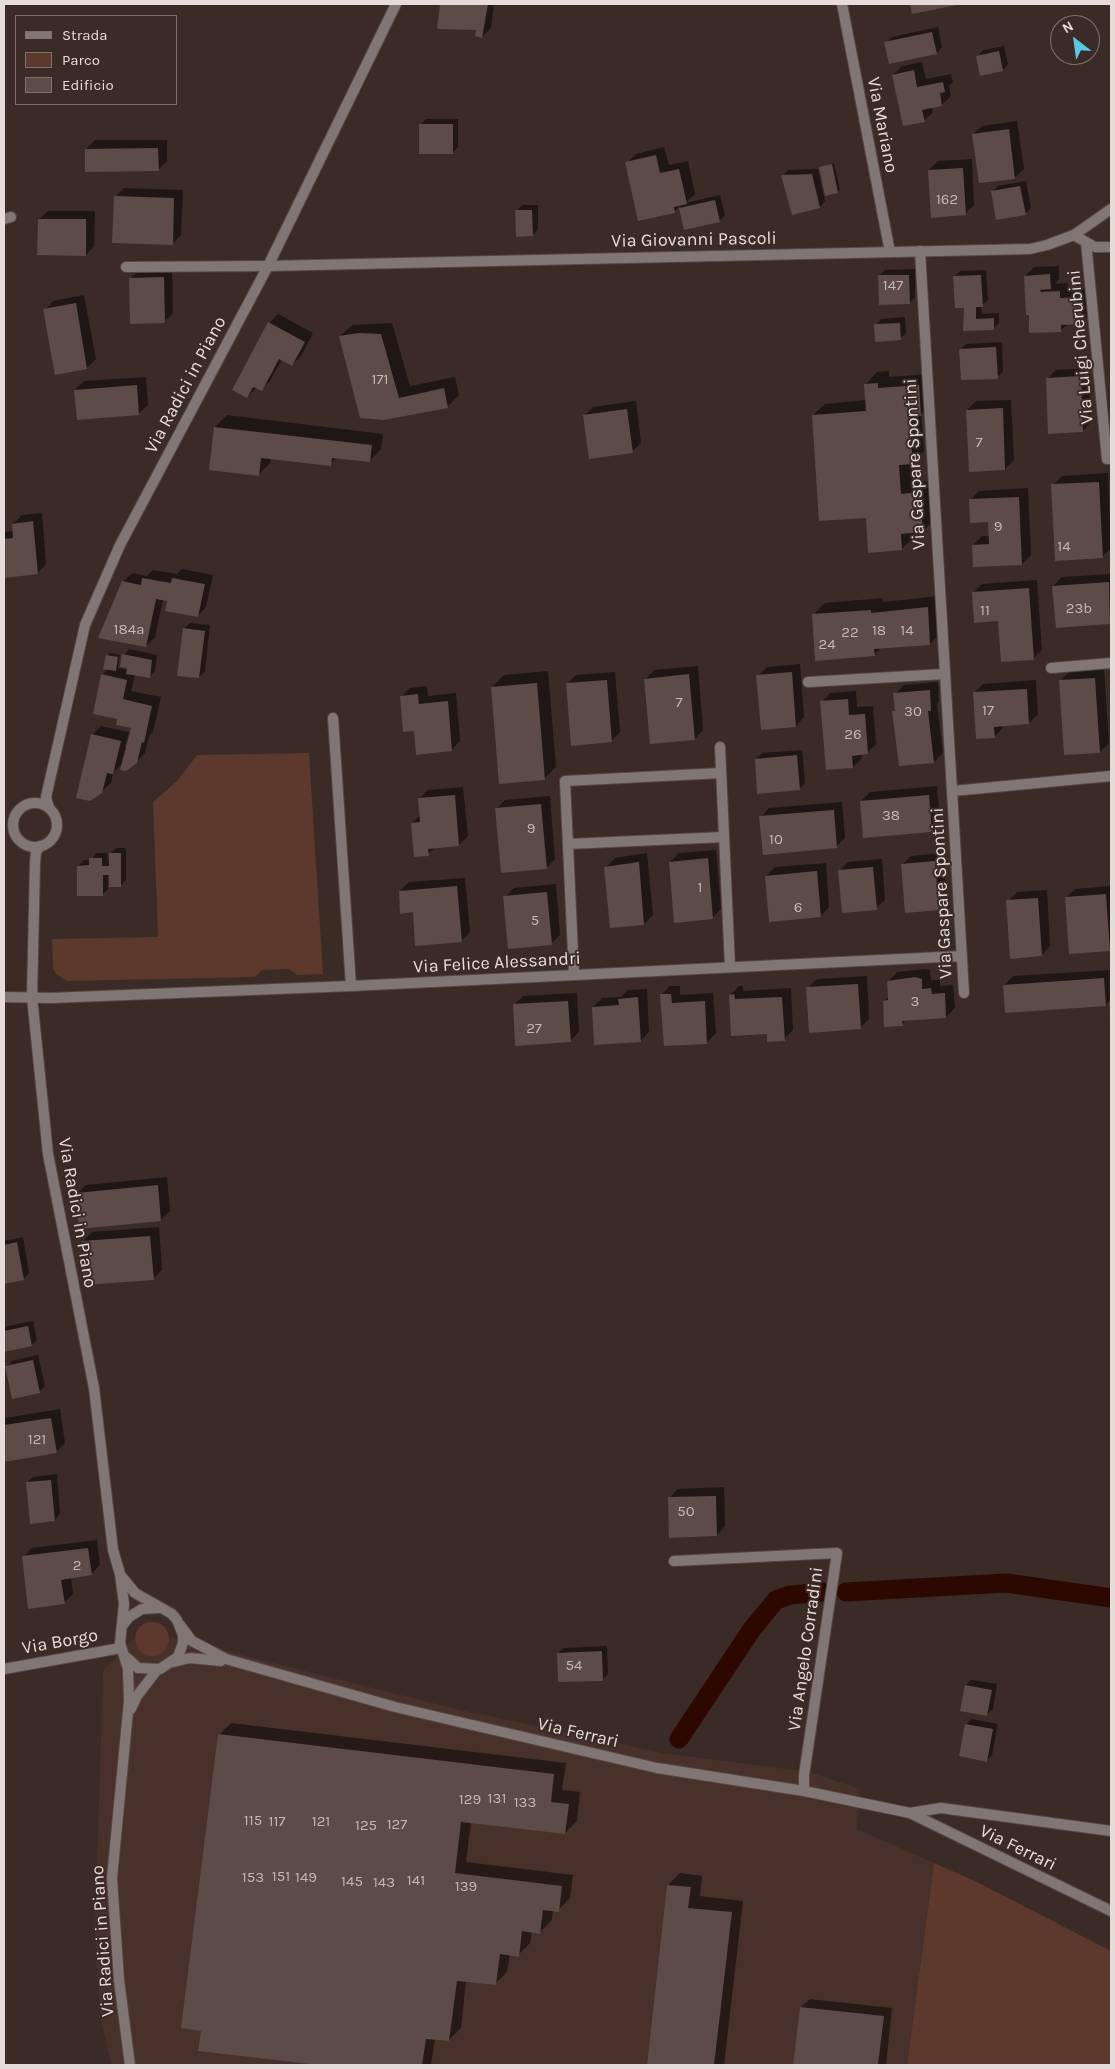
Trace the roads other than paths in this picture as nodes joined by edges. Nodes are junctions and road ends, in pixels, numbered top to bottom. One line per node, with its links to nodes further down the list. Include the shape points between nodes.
1 (396, 4): 9 (street, Via Radici in Piano)
2 (842, 4): 8 (street, Via Mariano)
3 (1111, 209): 4 (street, Via Giovanni Pascoli)
4 (1074, 235): 5 (street); 7 (street, Via Giovanni Pascoli, via 1030,248)
5 (1086, 242): 6 (street, via 1095,247); 11 (street, Via Luigi Cherubini, via 1107,459)
6 (1111, 247)
7 (920, 251): 8 (street, Via Giovanni Pascoli); 14 (street, Via Gaspare Spontini)
8 (890, 252): 9 (street, Via Giovanni Pascoli)
9 (268, 266): 10 (street, Via Giovanni Pascoli); 21 (street, Via Radici in Piano, via 120,545 85,625)
10 (126, 267)
11 (1111, 459)
12 (1111, 663): 13 (street)
13 (1051, 668)
14 (944, 674): 15 (street); 20 (street, Via Gaspare Spontini)
15 (808, 682)
16 (333, 718): 29 (street)
17 (720, 747): 18 (street)
18 (721, 773): 23 (street); 24 (street, via 565,781)
19 (1111, 776): 20 (street, Via Gaspare Spontini)
20 (953, 791): 26 (street, Via Gaspare Spontini)
21 (42, 800): 22 (street, via 24,806); 25 (street, via 56,818 57,828 53,838)
22 (10, 823): 25 (street, via 20,840)
23 (724, 837): 24 (street); 27 (street)
24 (568, 844): 28 (street)
25 (37, 850): 32 (street, Via Radici in Piano)
26 (962, 956): 27 (street, Via Felice Alessandri); 30 (street, Via Gaspare Spontini)
27 (730, 967): 28 (street, Via Felice Alessandri)
28 (574, 975): 29 (street, Via Felice Alessandri)
29 (351, 986): 32 (street, Via Felice Alessandri)
30 (964, 993)
31 (4, 997): 32 (street, Via Felice Alessandri)
32 (32, 997): 34 (street, Via Radici in Piano, via 48,1154 94,1388 113,1550)
33 (674, 1561): 44 (street, Via Angelo Corradini, via 837,1554)
34 (120, 1574): 35 (street, Via Radici in Piano, via 135,1592); 37 (street, Via Radici in Piano, via 124,1604)
35 (165, 1610): 36 (street, Via Radici in Piano); 37 (street, via 142,1609 129,1617)
36 (179, 1623): 39 (street, via 183,1643); 40 (street, Via Ferrari, via 192,1641)
37 (121, 1631): 38 (street, Via Radici in Piano)
38 (122, 1651): 41 (street, Via Borgo); 42 (street, via 138,1668); 43 (street, Via Radici in Piano, via 129,1682)
39 (173, 1662): 40 (street, Via Ferrari, via 201,1658); 42 (street, Via Radici in Piano)
40 (242, 1664): 44 (street, Via Ferrari, via 394,1707 657,1768)
41 (4, 1669)
42 (157, 1670): 43 (street, Via Radici in Piano, via 137,1696)
43 (127, 1724): 48 (street, Via Radici in Piano, via 112,1878 119,1980)
44 (804, 1791): 45 (street, Via Ferrari)
45 (910, 1813): 46 (street, Via Ferrari, via 941,1808); 47 (street, Via Ferrari)
46 (1111, 1831)
47 (1111, 1911)
48 (130, 2065)

